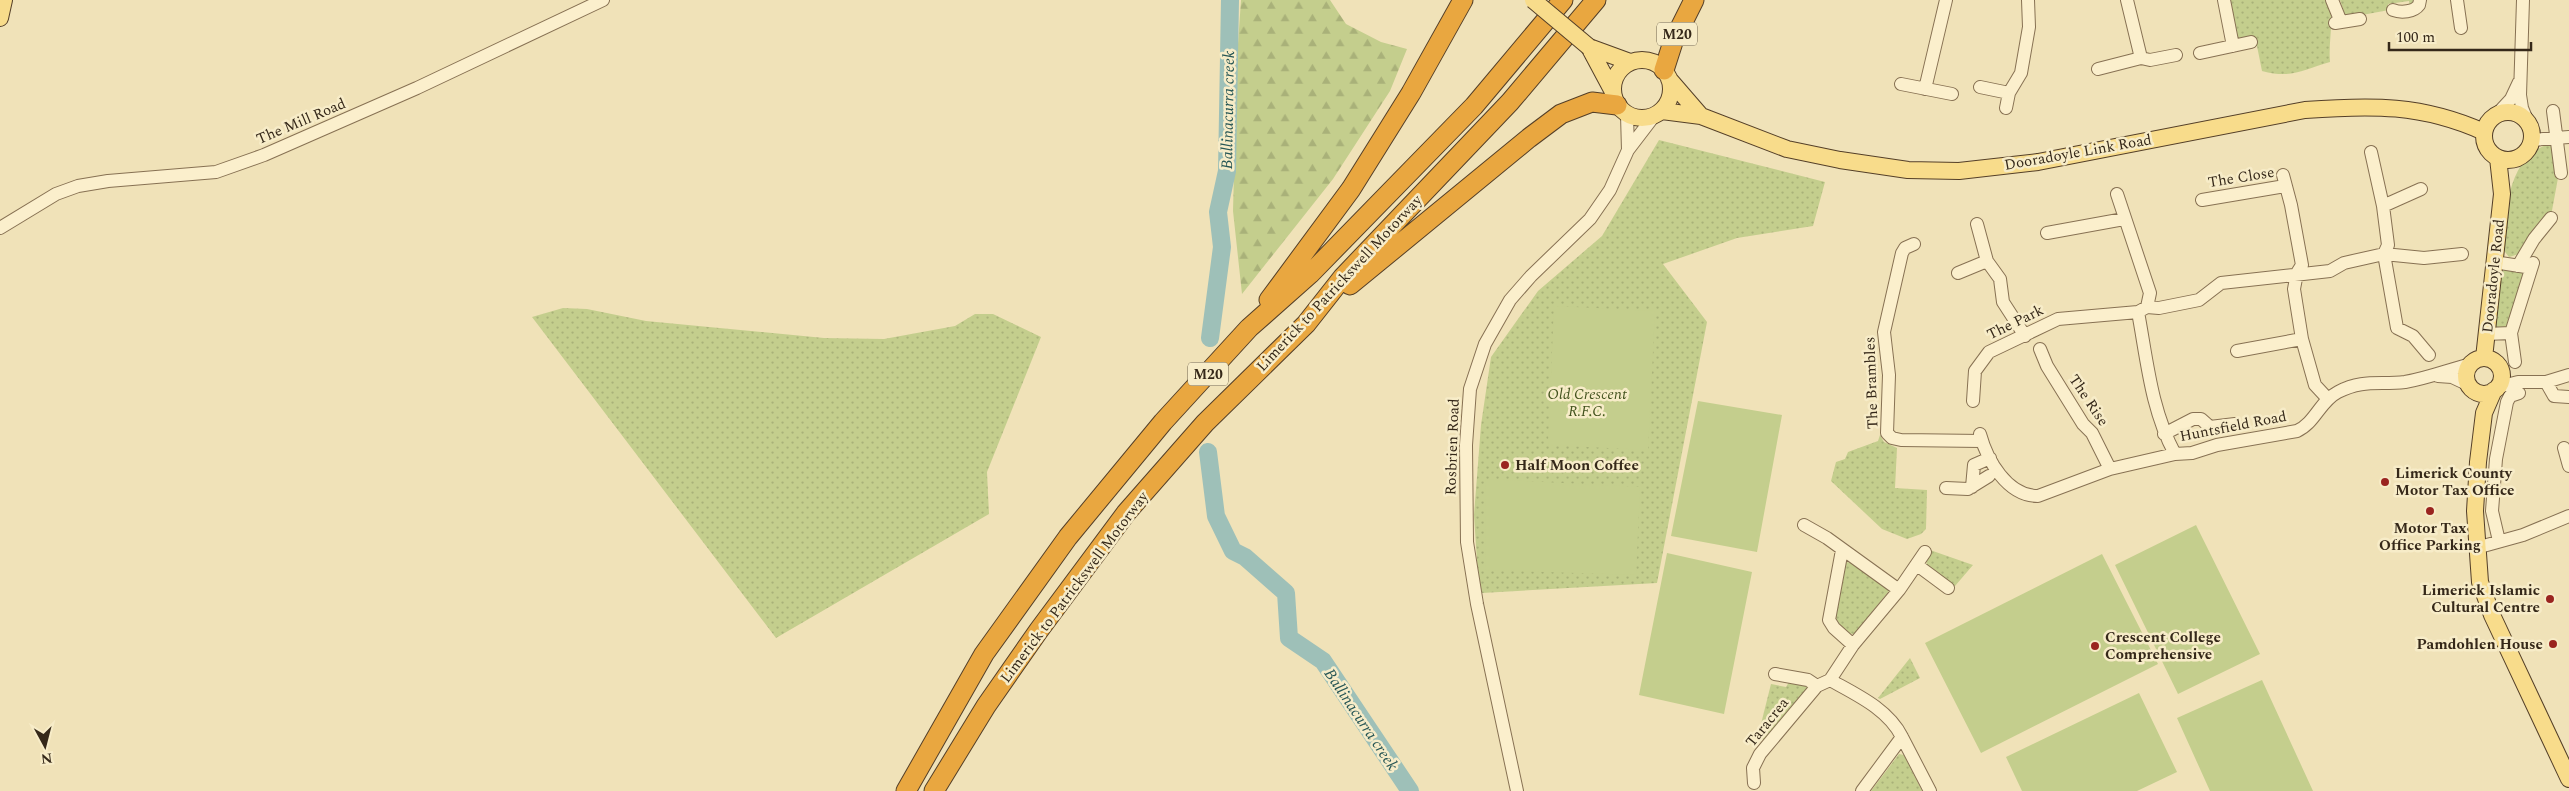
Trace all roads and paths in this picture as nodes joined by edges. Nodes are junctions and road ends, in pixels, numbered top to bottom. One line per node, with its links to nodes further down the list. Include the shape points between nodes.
1 (4, 0): 17 (main road)
2 (603, 0): 57 (street, The Mill Road, via 417,88 264,155 216,172 78,186 56,194)
3 (1463, 0): 69 (highway, M20, via 1411,93 1351,189)
4 (1533, 0): 22 (main road, bridge)
5 (1563, 0): 69 (highway, Limerick to Patrickswell Motorway / M20, via 1444,138 1310,274)
6 (1596, 0): 68 (highway, Limerick to Patrickswell Motorway / M20, via 1510,102 1343,277)
7 (1694, 0): 28 (highway, M20, via 1673,42)
8 (1946, 0): 32 (street)
9 (2028, 0): 33 (street, via 2029,27 2021,73)
10 (2126, 0): 25 (street)
11 (2224, 0): 21 (street)
12 (2332, 0): 18 (street, via 2338,23)
13 (2420, 0): 16 (street, via 2414,10)
14 (2457, 0): 19 (street)
15 (2522, 0): 29 (street)
16 (2393, 10)
17 (0, 18)
18 (2360, 19)
19 (2460, 28)
20 (2251, 42): 21 (street)
21 (2233, 46): 23 (street)
22 (1589, 47): 26 (main road); 35 (main road)
23 (2200, 53)
24 (2176, 55): 25 (street, via 2150,60)
25 (2141, 58): 27 (street)
26 (1630, 62): 28 (main road, via 1648,60); 35 (main road, via 1617,74)
27 (2098, 69)
28 (1667, 75): 38 (main road, via 1670,96); 39 (main road, Dooradoyle Link Road)
29 (2520, 80): 40 (street, via 2522,108); 41 (street, via 2511,99)
30 (1902, 84): 32 (street)
31 (1980, 87): 33 (street)
32 (1925, 89): 34 (street)
33 (2009, 93): 36 (street)
34 (1952, 94)
35 (1619, 103): 38 (main road, via 1635,118); 44 (street, Rosbrien Road); 68 (highway, M20, via 1592,102 1561,114 1450,202)
36 (2006, 108)
37 (2553, 111): 42 (street)
38 (1658, 113): 39 (main road, Dooradoyle Link Road); 44 (street, Rosbrien Road)
39 (1701, 116): 41 (main road, Dooradoyle Link Road, via 1788,149 1908,170 1958,171 2038,162 2305,110 2416,109 2459,120)
40 (2527, 120): 41 (main road, via 2512,112); 43 (main road)
41 (2490, 122): 46 (main road, via 2486,146)
42 (2563, 137): 43 (street); 48 (street)
43 (2532, 140): 47 (main road, via 2526,152)
44 (1628, 150): 119 (street, Rosbrien Road, via 1610,190 1590,220 1531,276 1495,323 1478,363 1468,404 1467,542)
45 (2371, 152): 53 (street)
46 (2498, 158): 47 (main road); 51 (main road, Dooradoyle Road)
47 (2518, 158): 51 (main road, Dooradoyle Road)
48 (2561, 173)
49 (2421, 189): 53 (street)
50 (2118, 194): 55 (street)
51 (2502, 194): 63 (main road, Dooradoyle Road)
52 (2202, 200): 65 (street, The Close, via 2284,181 2302,266)
53 (2383, 206): 60 (street, via 2388,245)
54 (2551, 218): 64 (street, via 2534,239)
55 (2124, 219): 58 (street); 67 (street, via 2150,293)
56 (1977, 224): 62 (street)
57 (0, 228)
58 (2047, 233)
59 (1914, 244): 92 (street, The Brambles, via 1902,252 1884,332 1888,375 1887,433 1901,440)
60 (2384, 254): 61 (street, The Park, via 2424,258); 65 (street, The Park, via 2344,263 2330,271); 76 (street, via 2397,328 2413,336)
61 (2462, 254)
62 (1986, 261): 66 (street); 72 (street, via 2000,279 2003,302)
63 (2494, 262): 64 (street); 71 (main road, Dooradoyle Road)
64 (2527, 266): 70 (street)
65 (2297, 273): 67 (street, The Park, via 2222,283 2199,300); 73 (street, via 2294,289)
66 (1958, 274)
67 (2143, 309): 72 (street, The Park, via 2058,319); 91 (street, via 2157,411)
68 (1306, 324): 118 (highway, Limerick to Patrickswell Motorway / M20, via 1205,422 1126,513 1023,652)
69 (1249, 328): 117 (highway, Limerick to Patrickswell Motorway / M20, via 1164,422 1068,537 984,654)
70 (2511, 333): 71 (street); 78 (street)
71 (2486, 334): 77 (main road, Dooradoyle Road)
72 (2024, 336): 87 (street, The Park, via 1989,352 1979,364 1975,371)
73 (2302, 339): 75 (street); 86 (street, via 2315,386)
74 (2040, 349): 97 (street, The Rise, via 2047,366 2092,433)
75 (2236, 352)
76 (2429, 355)
77 (2477, 361): 80 (street, Huntsfield Road); 82 (main road, via 2498,364); 83 (main road, via 2466,375)
78 (2514, 362)
79 (2569, 375): 81 (street)
80 (2436, 376): 83 (street, Huntsfield Road, via 2452,377); 86 (street, Huntsfield Road, via 2403,382 2361,382)
81 (2546, 382): 84 (street); 85 (street, via 2554,396)
82 (2498, 384): 83 (main road, via 2485,394); 84 (street); 88 (main road)
83 (2471, 387): 88 (main road)
84 (2518, 387): 89 (street, via 2510,396)
85 (2569, 397)
86 (2328, 399): 94 (street, Huntsfield Road, via 2304,428 2297,431)
87 (1973, 401)
88 (2484, 413): 89 (street); 104 (main road, via 2476,488)
89 (2504, 413): 103 (street, via 2492,511)
90 (2235, 424): 91 (street, via 2210,427 2201,419 2193,419)
91 (2164, 434): 94 (street)
92 (1981, 438): 95 (street, Huntsfield Road)
93 (2564, 448): 96 (street)
94 (2175, 454): 97 (street, Huntsfield Road)
95 (1990, 458): 97 (street, Huntsfield Road, via 2004,480 2031,496 2052,492); 99 (street, via 1974,465)
96 (2569, 466)
97 (2110, 469)
98 (1989, 476): 99 (street)
99 (1972, 487): 100 (street)
100 (1946, 488)
101 (2569, 516): 103 (street)
102 (1804, 525): 105 (street)
103 (2499, 541): 104 (street)
104 (2476, 548): 115 (main road, via 2480,582 2492,615)
105 (1842, 550): 109 (street); 110 (street, via 1829,620)
106 (1925, 552): 107 (street)
107 (1917, 565): 108 (street); 109 (street)
108 (1948, 588)
109 (1899, 590): 110 (street)
110 (1853, 644): 112 (street)
111 (1775, 674): 113 (street, Taracrea, via 1808,680)
112 (1830, 680): 113 (street, Taracrea); 114 (street, via 1877,708 1895,725)
113 (1817, 686): 116 (street, Taracrea, via 1760,754 1753,768)
114 (1902, 737): 120 (street); 121 (street)
115 (2569, 779)
116 (1754, 783)
117 (906, 791)
118 (934, 791)
119 (1517, 791)
120 (1862, 791)
121 (1930, 791)

